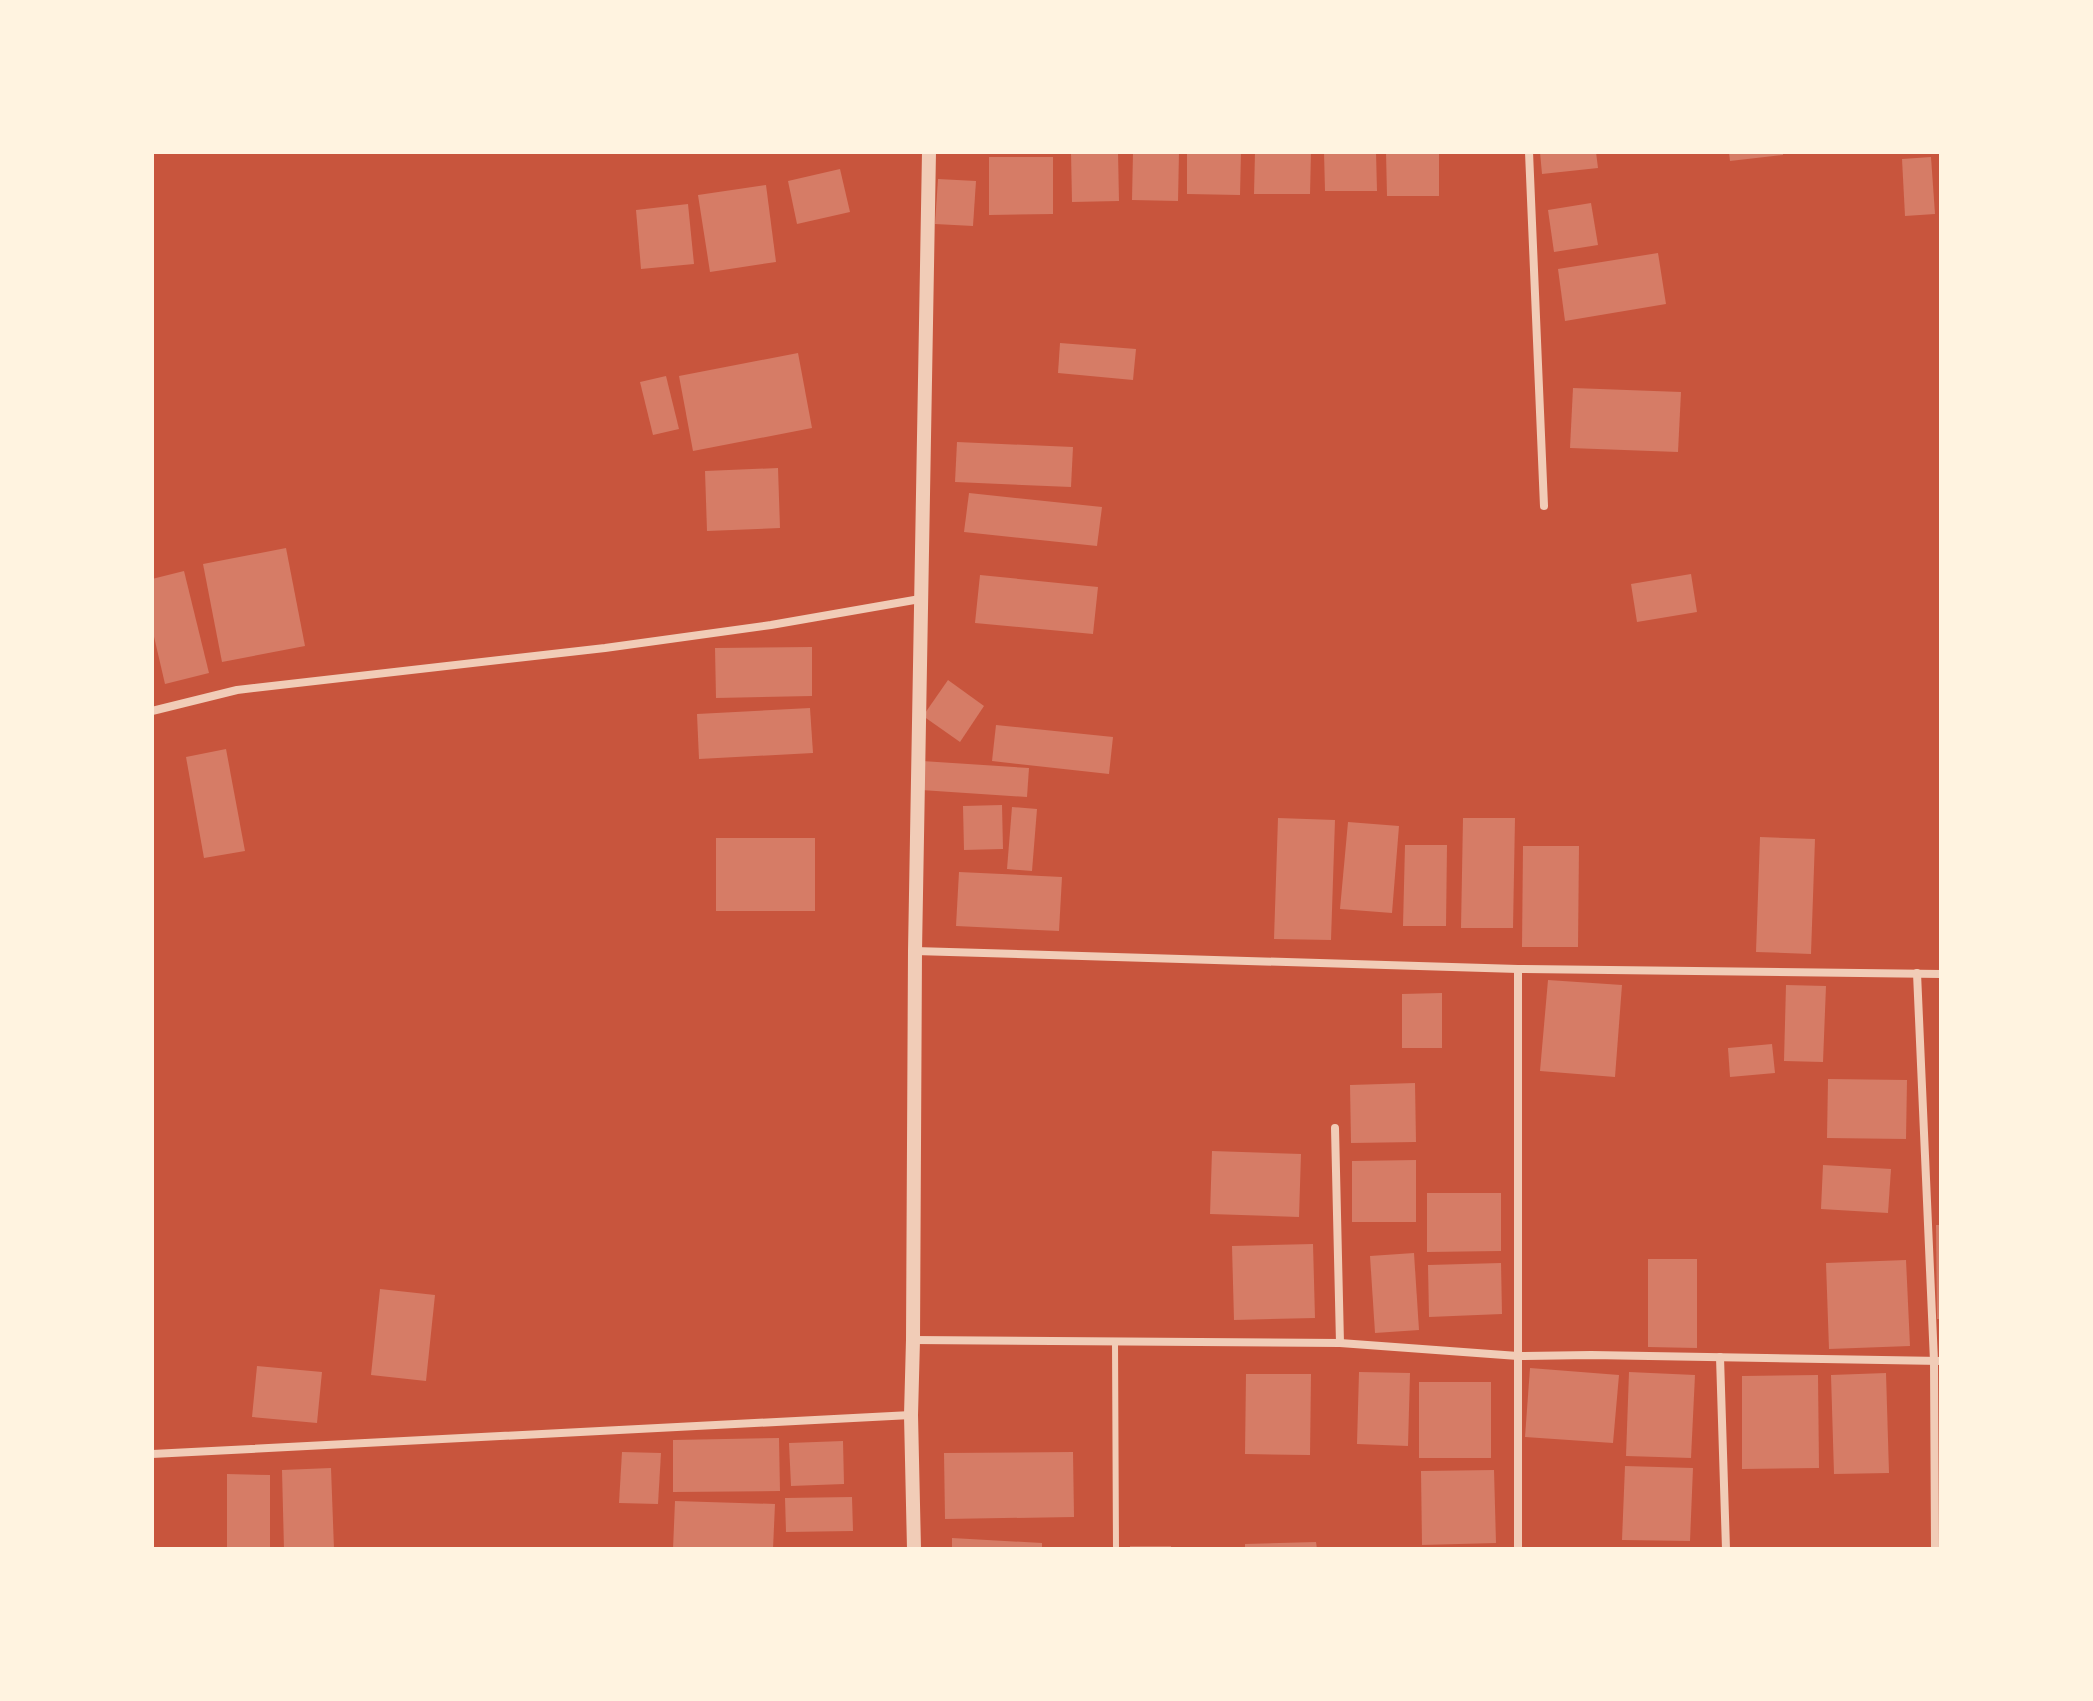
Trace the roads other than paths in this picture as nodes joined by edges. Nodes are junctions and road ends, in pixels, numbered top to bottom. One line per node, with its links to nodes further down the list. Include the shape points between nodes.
1 (929, 152): 4 (street)
2 (1529, 152): 3 (street)
3 (1544, 506)
4 (920, 599): 5 (street, via 605,648 237,690); 6 (street)
5 (152, 711)
6 (915, 951): 7 (street); 11 (street)
7 (1518, 969): 8 (street); 14 (street)
8 (1917, 973): 9 (street); 16 (street)
9 (1941, 974)
10 (1335, 1128): 13 (street)
11 (913, 1340): 12 (street); 17 (street)
12 (1115, 1341): 13 (street); 20 (lane)
13 (1340, 1343): 14 (street)
14 (1518, 1356): 15 (street); 21 (street)
15 (1720, 1357): 16 (street); 22 (street)
16 (1937, 1361): 23 (street)
17 (911, 1415): 18 (street); 19 (street)
18 (152, 1454)
19 (914, 1549)
20 (1116, 1549)
21 (1518, 1549)
22 (1726, 1549)
23 (1935, 1549)

